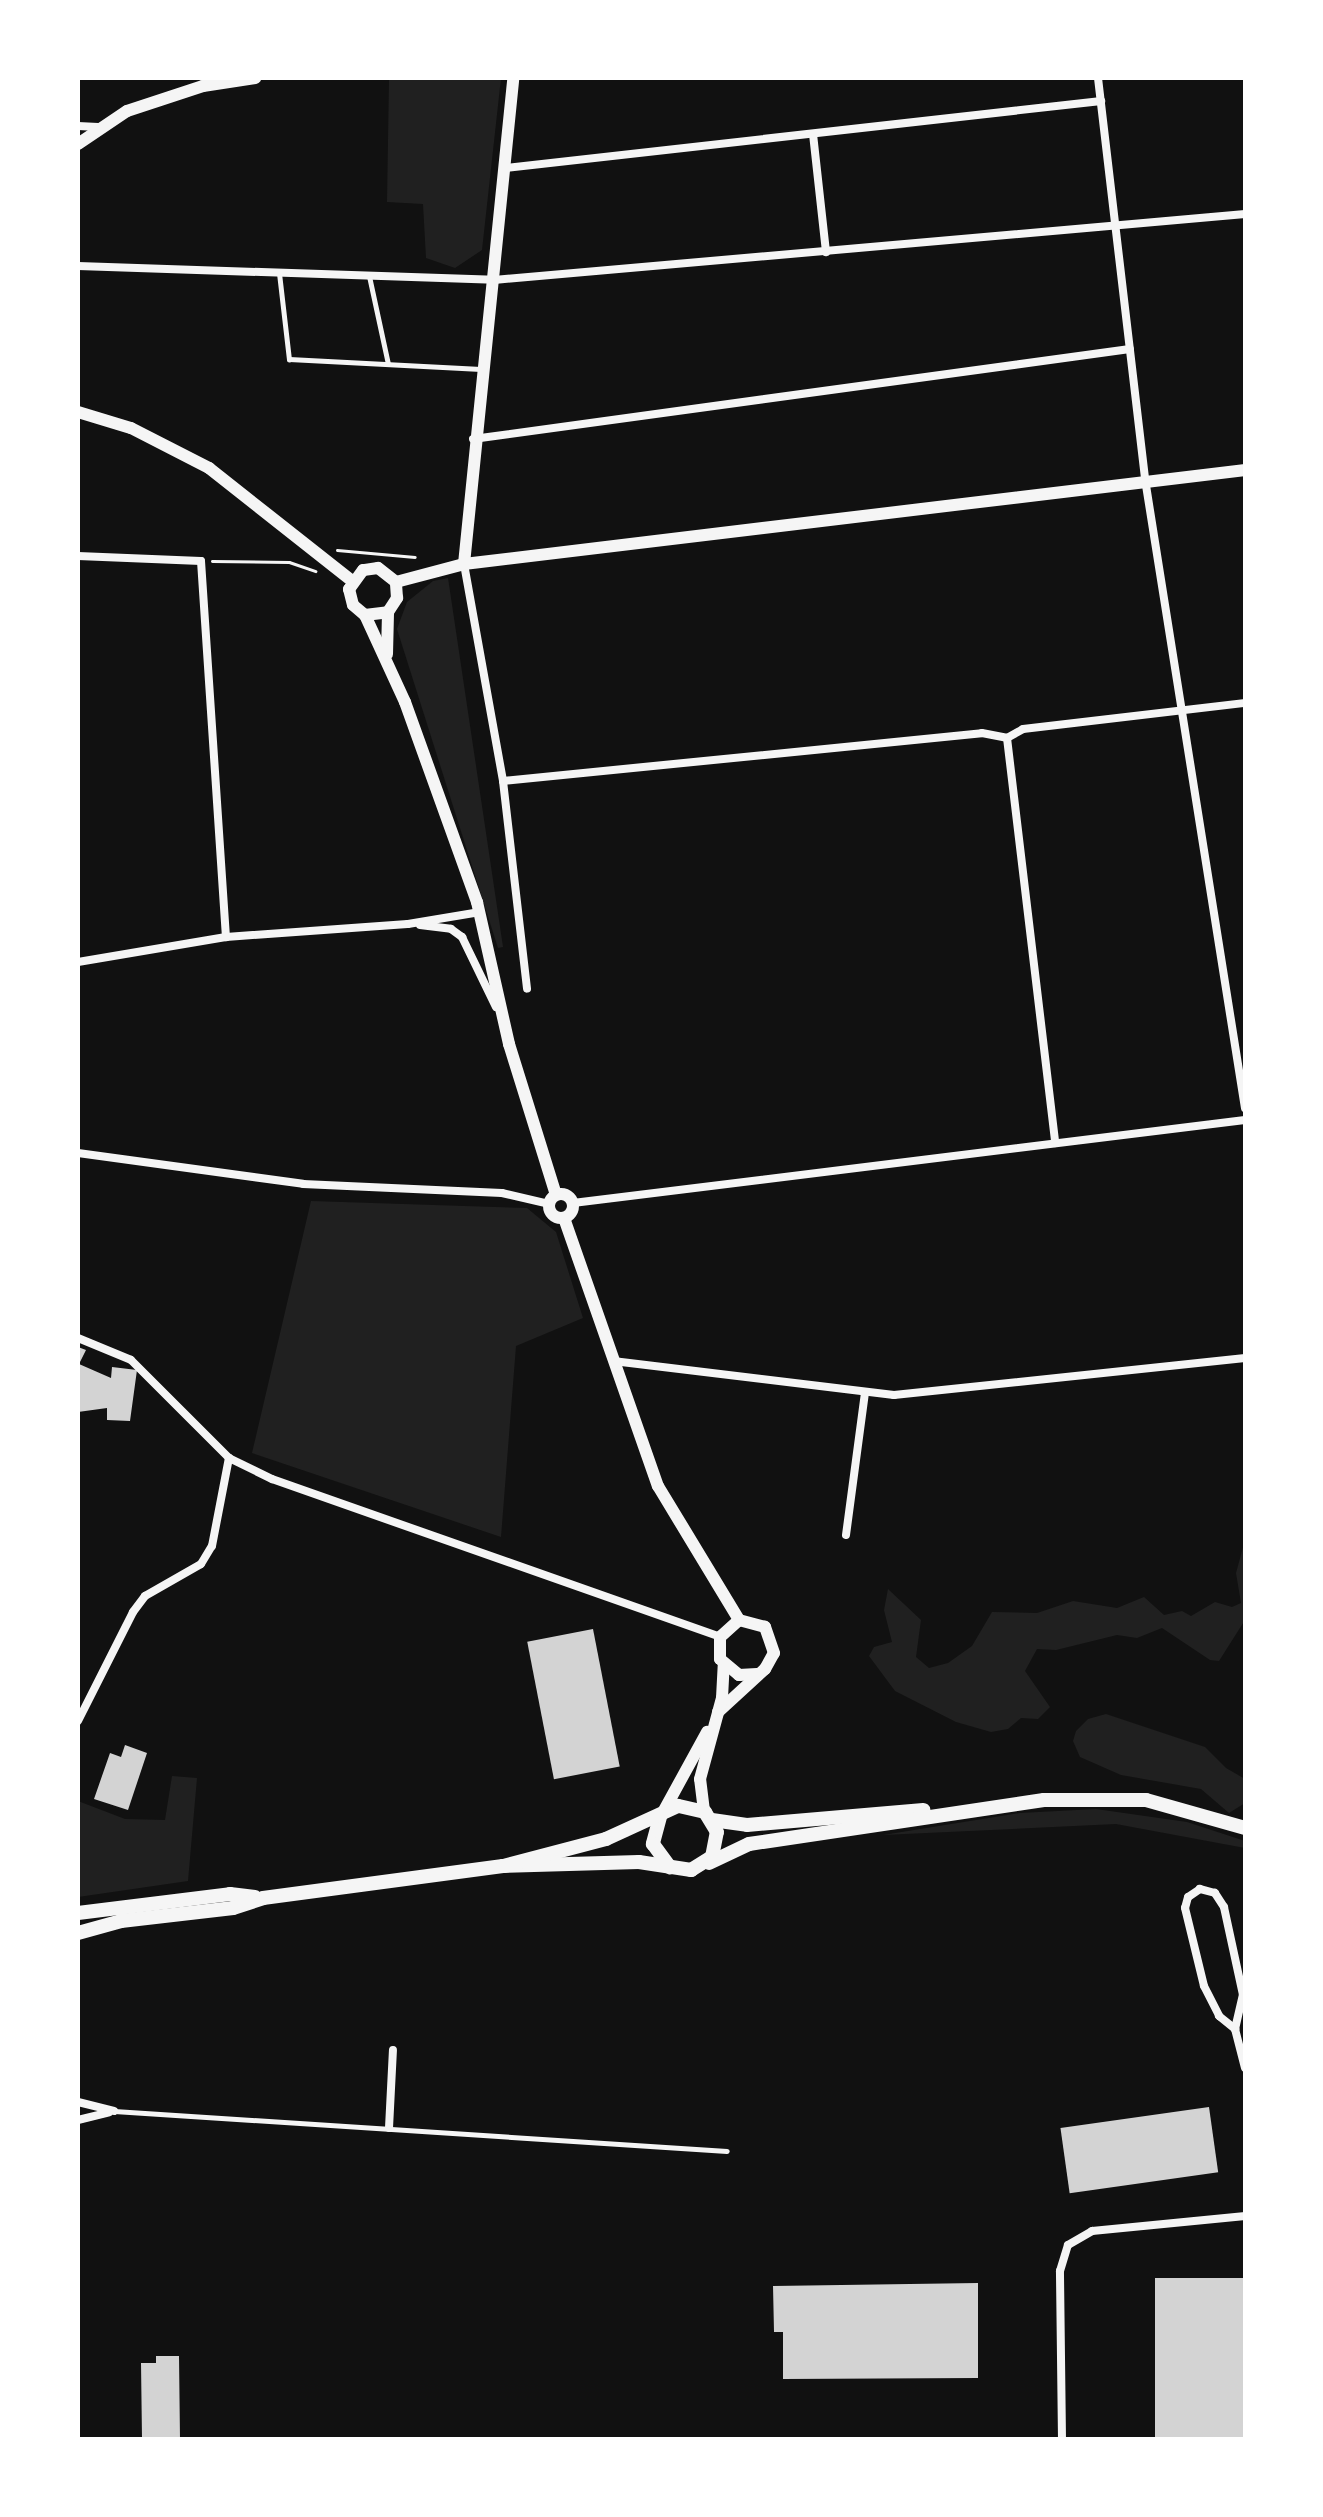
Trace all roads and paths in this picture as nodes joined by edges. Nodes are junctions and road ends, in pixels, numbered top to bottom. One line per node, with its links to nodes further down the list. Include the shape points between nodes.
1 (255, 78): 4 (street)
2 (513, 78): 10 (street)
3 (1098, 78): 5 (street)
4 (204, 82): 7 (street)
5 (1101, 101): 8 (street); 12 (street)
6 (78, 126): 7 (street)
7 (98, 127): 9 (street)
8 (813, 134): 10 (street); 13 (street)
9 (78, 144)
10 (505, 168): 17 (street)
11 (1245, 214): 12 (street)
12 (1116, 227): 13 (street); 18 (street)
13 (826, 252): 17 (street)
14 (78, 266): 15 (street)
15 (279, 273): 16 (street); 19 (lane, via 289,359)
16 (369, 276): 17 (street); 19 (lane)
17 (494, 280): 20 (street)
18 (1130, 349): 22 (street); 24 (street)
19 (388, 364): 20 (lane)
20 (482, 369): 22 (street)
21 (78, 412): 25 (street, via 131,428 209,468)
22 (473, 439): 28 (street)
23 (1245, 470): 24 (street)
24 (1145, 479): 28 (street); 35 (street)
25 (330, 554): 27 (path, via 314,571 289,562); 29 (street)
26 (78, 556): 27 (street)
27 (201, 561): 40 (street)
28 (464, 564): 30 (street); 37 (street)
29 (352, 581): 30 (street, via 370,568 386,571); 32 (street, via 353,605)
30 (396, 582): 31 (street, via 397,598)
31 (388, 612): 32 (street); 33 (street)
32 (365, 615): 33 (street)
33 (387, 657): 38 (street)
34 (1245, 703): 35 (street)
35 (1184, 710): 36 (street, via 1023,729); 44 (street)
36 (1007, 738): 37 (street, via 982,733); 46 (street)
37 (503, 781): 42 (street)
38 (480, 912): 39 (street); 43 (street)
39 (408, 924): 40 (street); 43 (street, via 446,927 462,937)
40 (226, 937): 41 (street)
41 (78, 962)
42 (527, 989)
43 (503, 1021): 48 (street)
44 (1245, 1108)
45 (1245, 1120): 46 (street)
46 (1055, 1143): 49 (street)
47 (78, 1153): 48 (street, via 303,1184)
48 (553, 1200): 49 (street); 50 (street, via 553,1215)
49 (573, 1203): 50 (street)
50 (564, 1218): 53 (street)
51 (78, 1338): 55 (street, via 131,1360)
52 (1245, 1358): 54 (street, via 909,1394)
53 (613, 1361): 54 (street); 57 (street, via 665,1502)
54 (865, 1392): 56 (street)
55 (229, 1458): 58 (street, via 272,1479); 62 (street, via 212,1546 201,1564 145,1596)
56 (846, 1535)
57 (739, 1620): 58 (street); 60 (street, via 757,1622 771,1634 774,1653)
58 (720, 1637): 59 (street)
59 (724, 1665): 60 (street, via 739,1675); 61 (street)
60 (757, 1674): 61 (street)
61 (717, 1716): 64 (street); 65 (street, via 700,1783)
62 (78, 1721)
63 (967, 1808): 65 (main road, via 747,1825); 66 (main road, via 1125,1798); 69 (main road, via 749,1844)
64 (661, 1816): 65 (main road, via 682,1805); 67 (main road, via 606,1839); 68 (main road, via 653,1845)
65 (708, 1816): 69 (main road, via 717,1844)
66 (1245, 1828)
67 (503, 1866): 68 (main road, via 639,1862); 70 (main road)
68 (672, 1868): 69 (main road)
69 (699, 1868)
70 (263, 1898): 71 (main road, via 230,1894); 72 (main road)
71 (78, 1913)
72 (78, 1933)
73 (1235, 2029): 73 (street, via 1243,1995 1224,1907 1215,1893 1200,1889 1188,1897 1185,1908 1204,1986 1219,2016); 75 (street)
74 (393, 2050): 79 (street)
75 (1245, 2068)
76 (78, 2102): 77 (street)
77 (114, 2111): 78 (street); 79 (lane)
78 (78, 2120)
79 (389, 2128): 80 (lane)
80 (727, 2151)
81 (1245, 2216): 82 (street, via 1092,2231 1068,2245 1060,2271)
82 (1062, 2439)

